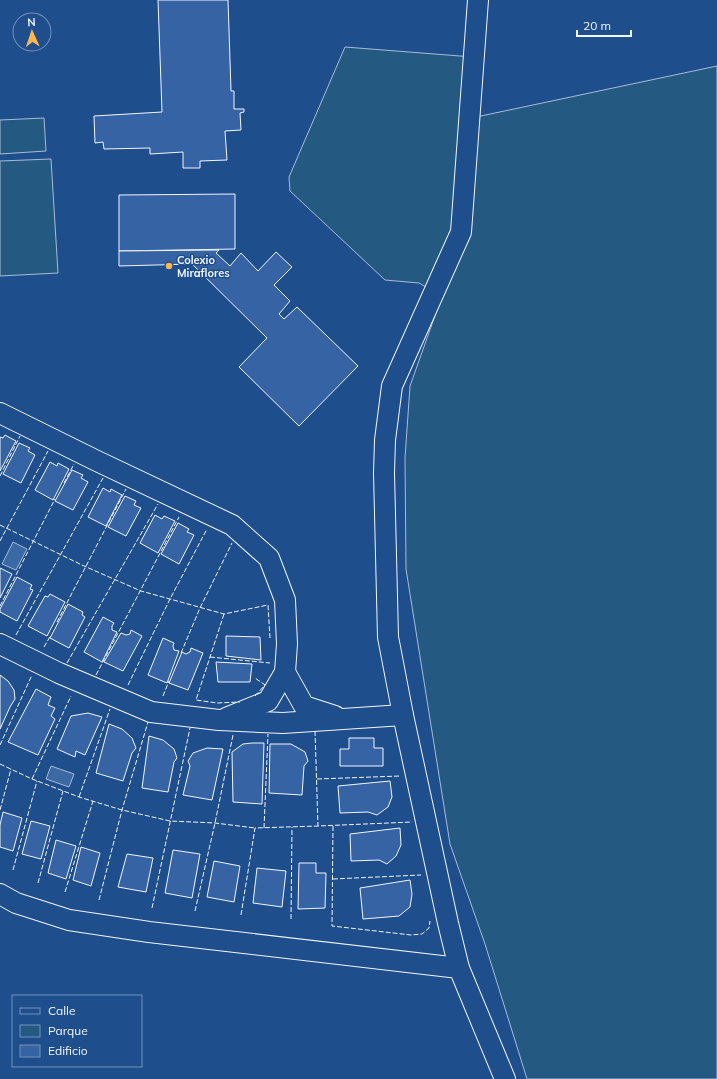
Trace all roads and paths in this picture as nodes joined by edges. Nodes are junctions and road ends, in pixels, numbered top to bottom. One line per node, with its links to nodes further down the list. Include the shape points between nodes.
1 (478, 0): 5 (street, via 461,232 392,386 385,440 388,637)
2 (0, 413): 4 (street, via 232,525 270,558 285,600)
3 (0, 644): 7 (street, via 59,673 151,712)
4 (285, 672): 6 (street, via 304,706); 7 (street, via 268,701)
5 (403, 715): 6 (street); 9 (street)
6 (344, 719): 7 (street, via 283,723)
7 (219, 720)
8 (0, 894): 9 (street, via 16,903 69,920 149,932)
9 (459, 968): 10 (street)
10 (505, 1079)

